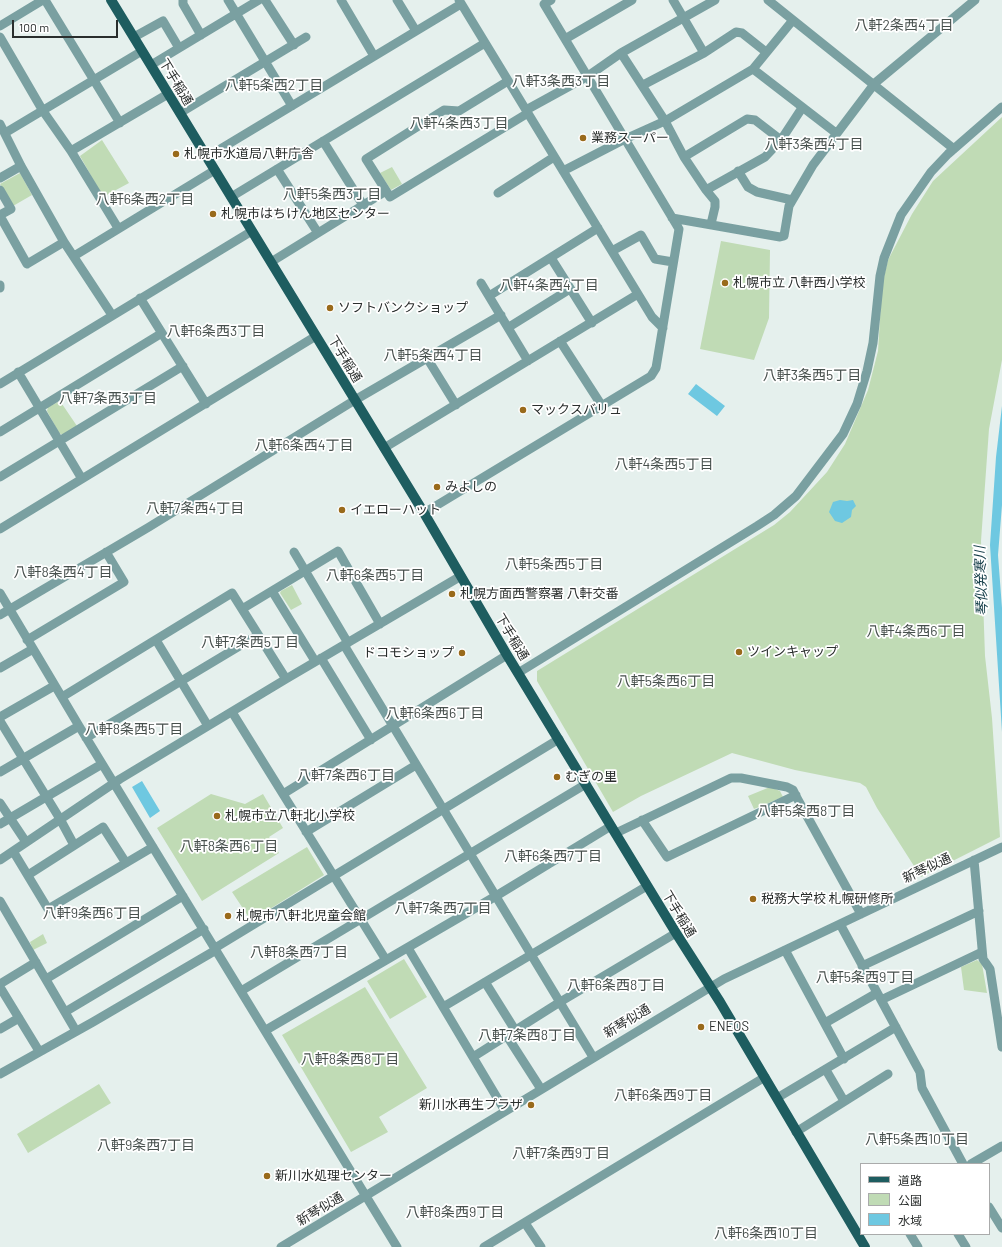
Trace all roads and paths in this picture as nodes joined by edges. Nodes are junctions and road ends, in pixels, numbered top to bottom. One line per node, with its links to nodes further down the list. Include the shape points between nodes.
1 (44, 0): 19 (street); 38 (street)
2 (110, 0): 23 (main road, 下手稲通)
3 (183, 0): 21 (street)
4 (228, 0): 16 (street)
5 (259, 0): 16 (street)
6 (265, 0): 27 (street)
7 (341, 0): 33 (street)
8 (397, 0): 20 (street)
9 (551, 0): 25 (street, via 544,4)
10 (632, 0): 25 (street)
11 (673, 0): 17 (street)
12 (715, 0): 17 (street)
13 (768, 0): 18 (street)
14 (975, 0): 40 (street)
15 (460, 2): 20 (street); 26 (street)
16 (236, 14): 21 (street); 34 (street)
17 (684, 18): 31 (street); 32 (street)
18 (793, 20): 30 (street); 40 (street)
19 (0, 26)
20 (416, 31): 33 (street)
21 (201, 35): 28 (street)
22 (0, 37): 46 (street)
23 (134, 37): 28 (street, via 163,21); 29 (main road, 下手稲通)
24 (306, 37): 27 (street)
25 (565, 39): 37 (street)
26 (485, 43): 39 (street); 56 (street)
27 (294, 45): 34 (street)
28 (179, 48): 35 (street)
29 (142, 51): 35 (main road, 下手稲通); 38 (street)
30 (766, 52): 32 (street, via 742,33 736,32); 36 (street)
31 (621, 53): 37 (street); 41 (street)
32 (704, 53): 41 (street)
33 (374, 56): 43 (street)
34 (266, 62): 43 (street); 48 (street)
35 (151, 65): 42 (main road, 下手稲通)
36 (752, 69): 45 (street); 49 (street)
37 (588, 76): 47 (street); 54 (street)
38 (93, 80): 46 (street); 50 (street)
39 (508, 82): 47 (street); 70 (street, via 459,111 444,110 366,159)
40 (874, 84): 53 (street); 57 (street)
41 (643, 85): 49 (street)
42 (168, 94): 48 (main road, 下手稲通); 50 (street)
43 (292, 106): 59 (street)
44 (1002, 107): 57 (street)
45 (802, 108): 53 (street); 55 (street)
46 (43, 111): 52 (street); 58 (street)
47 (527, 112): 60 (street); 70 (street, via 390,197)
48 (180, 114): 59 (main road, 下手稲通)
49 (665, 121): 54 (street); 61 (street)
50 (120, 123): 58 (street)
51 (0, 124): 52 (street)
52 (5, 133): 62 (street)
53 (836, 133): 73 (street)
54 (625, 139): 65 (street); 76 (street)
55 (781, 140): 61 (street, via 755,120 747,119); 66 (street, via 765,157)
56 (323, 141): 63 (street); 74 (street)
57 (954, 148): 136 (street, via 919,187 891,236 880,276 873,342 857,404 843,434 796,496 757,526)
58 (71, 151): 78 (street)
59 (207, 157): 64 (main road, 下手稲通)
60 (554, 157): 65 (street); 71 (street)
61 (684, 157): 69 (street)
62 (21, 166): 67 (street); 82 (street)
63 (277, 169): 72 (street); 81 (street)
64 (215, 170): 72 (main road, 下手稲通); 78 (street)
65 (563, 171): 79 (street)
66 (738, 171): 69 (street); 73 (street, via 748,187 757,192)
67 (0, 178)
68 (0, 190): 75 (street, via 11,209)
69 (706, 190): 77 (street, via 715,201)
70 (386, 191): 74 (street)
71 (498, 193)
72 (231, 197): 80 (main road, 下手稲通)
73 (792, 200): 77 (street, via 784,236)
74 (363, 205): 81 (street)
75 (0, 216): 82 (street, via 27,264)
76 (672, 218): 77 (street); 87 (street, via 679,229)
77 (711, 224)
78 (118, 228): 84 (street)
79 (598, 228): 83 (street); 85 (street)
80 (252, 231): 86 (main road, 下手稲通); 92 (street)
81 (318, 234): 86 (street)
82 (64, 242): 84 (street)
83 (612, 251): 87 (street, via 640,235 655,259); 90 (street)
84 (74, 256): 94 (street)
85 (550, 258): 89 (street); 91 (street)
86 (271, 262): 99 (main road, 下手稲通)
87 (673, 262): 97 (street)
88 (481, 283): 91 (street)
89 (570, 289): 95 (street); 96 (street)
90 (638, 294): 95 (street); 97 (street, via 652,318)
91 (489, 296): 93 (street)
92 (140, 298): 94 (street); 98 (street)
93 (501, 315): 96 (street); 101 (street)
94 (112, 316): 104 (street)
95 (592, 322): 100 (street)
96 (509, 327): 102 (street)
97 (663, 328): 109 (street, via 656,368 651,376)
98 (162, 333): 103 (street); 110 (street)
99 (316, 336): 106 (main road, 下手稲通); 107 (street)
100 (560, 341): 102 (street); 109 (street)
101 (427, 358): 106 (street); 108 (street)
102 (528, 361): 108 (street)
103 (182, 366): 107 (street); 112 (street)
104 (18, 372): 105 (street); 110 (street)
105 (0, 384)
106 (356, 400): 113 (main road, 下手稲通); 118 (street)
107 (206, 404): 115 (street)
108 (456, 404): 113 (street)
109 (602, 406): 116 (street)
110 (40, 408): 111 (street); 112 (street)
111 (0, 432)
112 (60, 442): 114 (street); 115 (street)
113 (384, 448): 116 (main road, 下手稲通)
114 (0, 477)
115 (82, 479): 117 (street)
116 (424, 513): 121 (main road, 下手稲通)
117 (0, 529)
118 (106, 552): 124 (street); 129 (street, via 124,582)
119 (294, 552): 120 (street)
120 (306, 570): 122 (street); 127 (street, via 338,551); 131 (street)
121 (461, 576): 127 (street); 133 (main road, 下手稲通)
122 (272, 591): 125 (street); 134 (street)
123 (0, 593): 124 (street)
124 (10, 609): 126 (street); 129 (street)
125 (242, 609): 128 (street); 130 (street, via 232,593)
126 (0, 615)
127 (380, 624): 131 (street)
128 (258, 635): 137 (street); 138 (street)
129 (27, 640): 132 (street)
130 (156, 640): 138 (street); 140 (street)
131 (346, 644): 134 (street); 146 (street)
132 (33, 650): 135 (street); 139 (street)
133 (507, 655): 136 (main road, 下手稲通); 146 (street)
134 (318, 660): 137 (street); 149 (street)
135 (0, 668)
136 (518, 673): 148 (main road, 下手稲通)
137 (286, 679): 141 (street)
138 (181, 681): 145 (street); 147 (street)
139 (54, 686): 140 (street); 142 (street)
140 (62, 697): 144 (street)
141 (232, 712): 145 (street); 156 (street)
142 (0, 717)
143 (0, 721): 150 (street)
144 (79, 726): 147 (street); 150 (street)
145 (208, 726): 154 (street)
146 (393, 726): 149 (street); 152 (street)
147 (86, 738): 151 (street)
148 (558, 739): 155 (main road, 下手稲通); 160 (street)
149 (371, 740): 156 (street)
150 (23, 758): 153 (street); 158 (street)
151 (102, 764): 154 (street); 158 (street)
152 (416, 765): 160 (street); 166 (street)
153 (0, 772)
154 (114, 783): 162 (street); 169 (street)
155 (586, 784): 165 (main road, 下手稲通); 172 (street)
156 (283, 794): 166 (street)
157 (796, 795): 163 (street, via 787,787 731,778); 163 (street, via 667,857); 183 (street)
158 (47, 798): 161 (street); 162 (street)
159 (0, 804): 161 (street)
160 (443, 809): 172 (street); 177 (street)
161 (10, 818): 164 (street); 167 (street)
162 (60, 819): 167 (street); 168 (street)
163 (642, 820): 165 (street)
164 (0, 824)
165 (613, 829): 178 (main road, 下手稲通); 180 (street)
166 (306, 832): 177 (street)
167 (26, 842): 171 (street)
168 (74, 845): 175 (street, via 103,827); 176 (street)
169 (153, 847): 175 (street); 179 (street)
170 (1002, 847): 174 (street, 新琴似通)
171 (13, 851): 173 (street); 176 (street)
172 (470, 854): 180 (street); 184 (street)
173 (0, 860)
174 (974, 860): 182 (street); 183 (street, 新琴似通)
175 (126, 863): 176 (street, via 48,909)
176 (28, 875)
177 (333, 876): 184 (street); 189 (street)
178 (647, 886): 187 (main road, 下手稲通); 192 (street)
179 (183, 896): 186 (street); 196 (street)
180 (496, 896): 188 (street); 192 (street)
181 (0, 901): 194 (street)
182 (979, 911): 191 (street); 195 (street)
183 (861, 914): 185 (street, 新琴似通)
184 (360, 920): 193 (street); 200 (street)
185 (840, 924): 190 (street, 新琴似通); 195 (street)
186 (204, 929): 189 (street); 204 (street)
187 (676, 933): 199 (main road, 下手稲通); 202 (street)
188 (408, 948): 193 (street); 203 (street)
189 (216, 949): 200 (street); 210 (street)
190 (785, 950): 199 (street, 新琴似通); 206 (street)
191 (982, 952): 201 (street); 212 (street, via 983,959 990,969)
192 (531, 954): 197 (street); 202 (street)
193 (386, 960): 209 (street)
194 (36, 962): 196 (street); 198 (street)
195 (862, 966): 201 (street)
196 (46, 979): 204 (street)
197 (485, 982): 203 (street); 211 (street)
198 (0, 985): 205 (street)
199 (709, 988): 215 (street, 新琴似通); 220 (main road, 下手稲通)
200 (241, 991): 209 (street)
201 (879, 996): 206 (street); 207 (street)
202 (560, 1002): 211 (street); 215 (street)
203 (443, 1007): 214 (street)
204 (65, 1012): 210 (street)
205 (19, 1018): 208 (street); 213 (street)
206 (825, 1023): 216 (street)
207 (896, 1027): 216 (street); 227 (street, via 920,1072 922,1088)
208 (0, 1029)
209 (266, 1030): 229 (street)
210 (76, 1031): 213 (street)
211 (511, 1033): 214 (street); 221 (street)
212 (1002, 1047)
213 (39, 1051): 218 (street)
214 (473, 1057): 224 (street)
215 (593, 1057): 221 (street, 新琴似通)
216 (844, 1059): 217 (street)
217 (826, 1070): 222 (street); 223 (street)
218 (0, 1074)
219 (888, 1074): 223 (street)
220 (764, 1077): 222 (main road, 下手稲通); 231 (street)
221 (541, 1089): 224 (street, 新琴似通)
222 (777, 1098): 225 (main road, 下手稲通)
223 (844, 1101): 225 (street)
224 (505, 1111): 229 (street, 新琴似通)
225 (796, 1132): 233 (main road, 下手稲通)
226 (1002, 1146): 228 (street)
227 (962, 1163)
228 (973, 1163)
229 (366, 1196): 238 (street, 新琴似通); 239 (street)
230 (990, 1209): 232 (street)
231 (525, 1223): 237 (street); 240 (street)
232 (1002, 1228)
233 (859, 1232)
234 (860, 1235): 241 (main road, 下手稲通)
235 (911, 1235): 242 (street)
236 (959, 1235): 243 (street)
237 (489, 1246)
238 (281, 1247)
239 (397, 1247)
240 (541, 1247)
241 (865, 1247)
242 (918, 1247)
243 (966, 1247)

